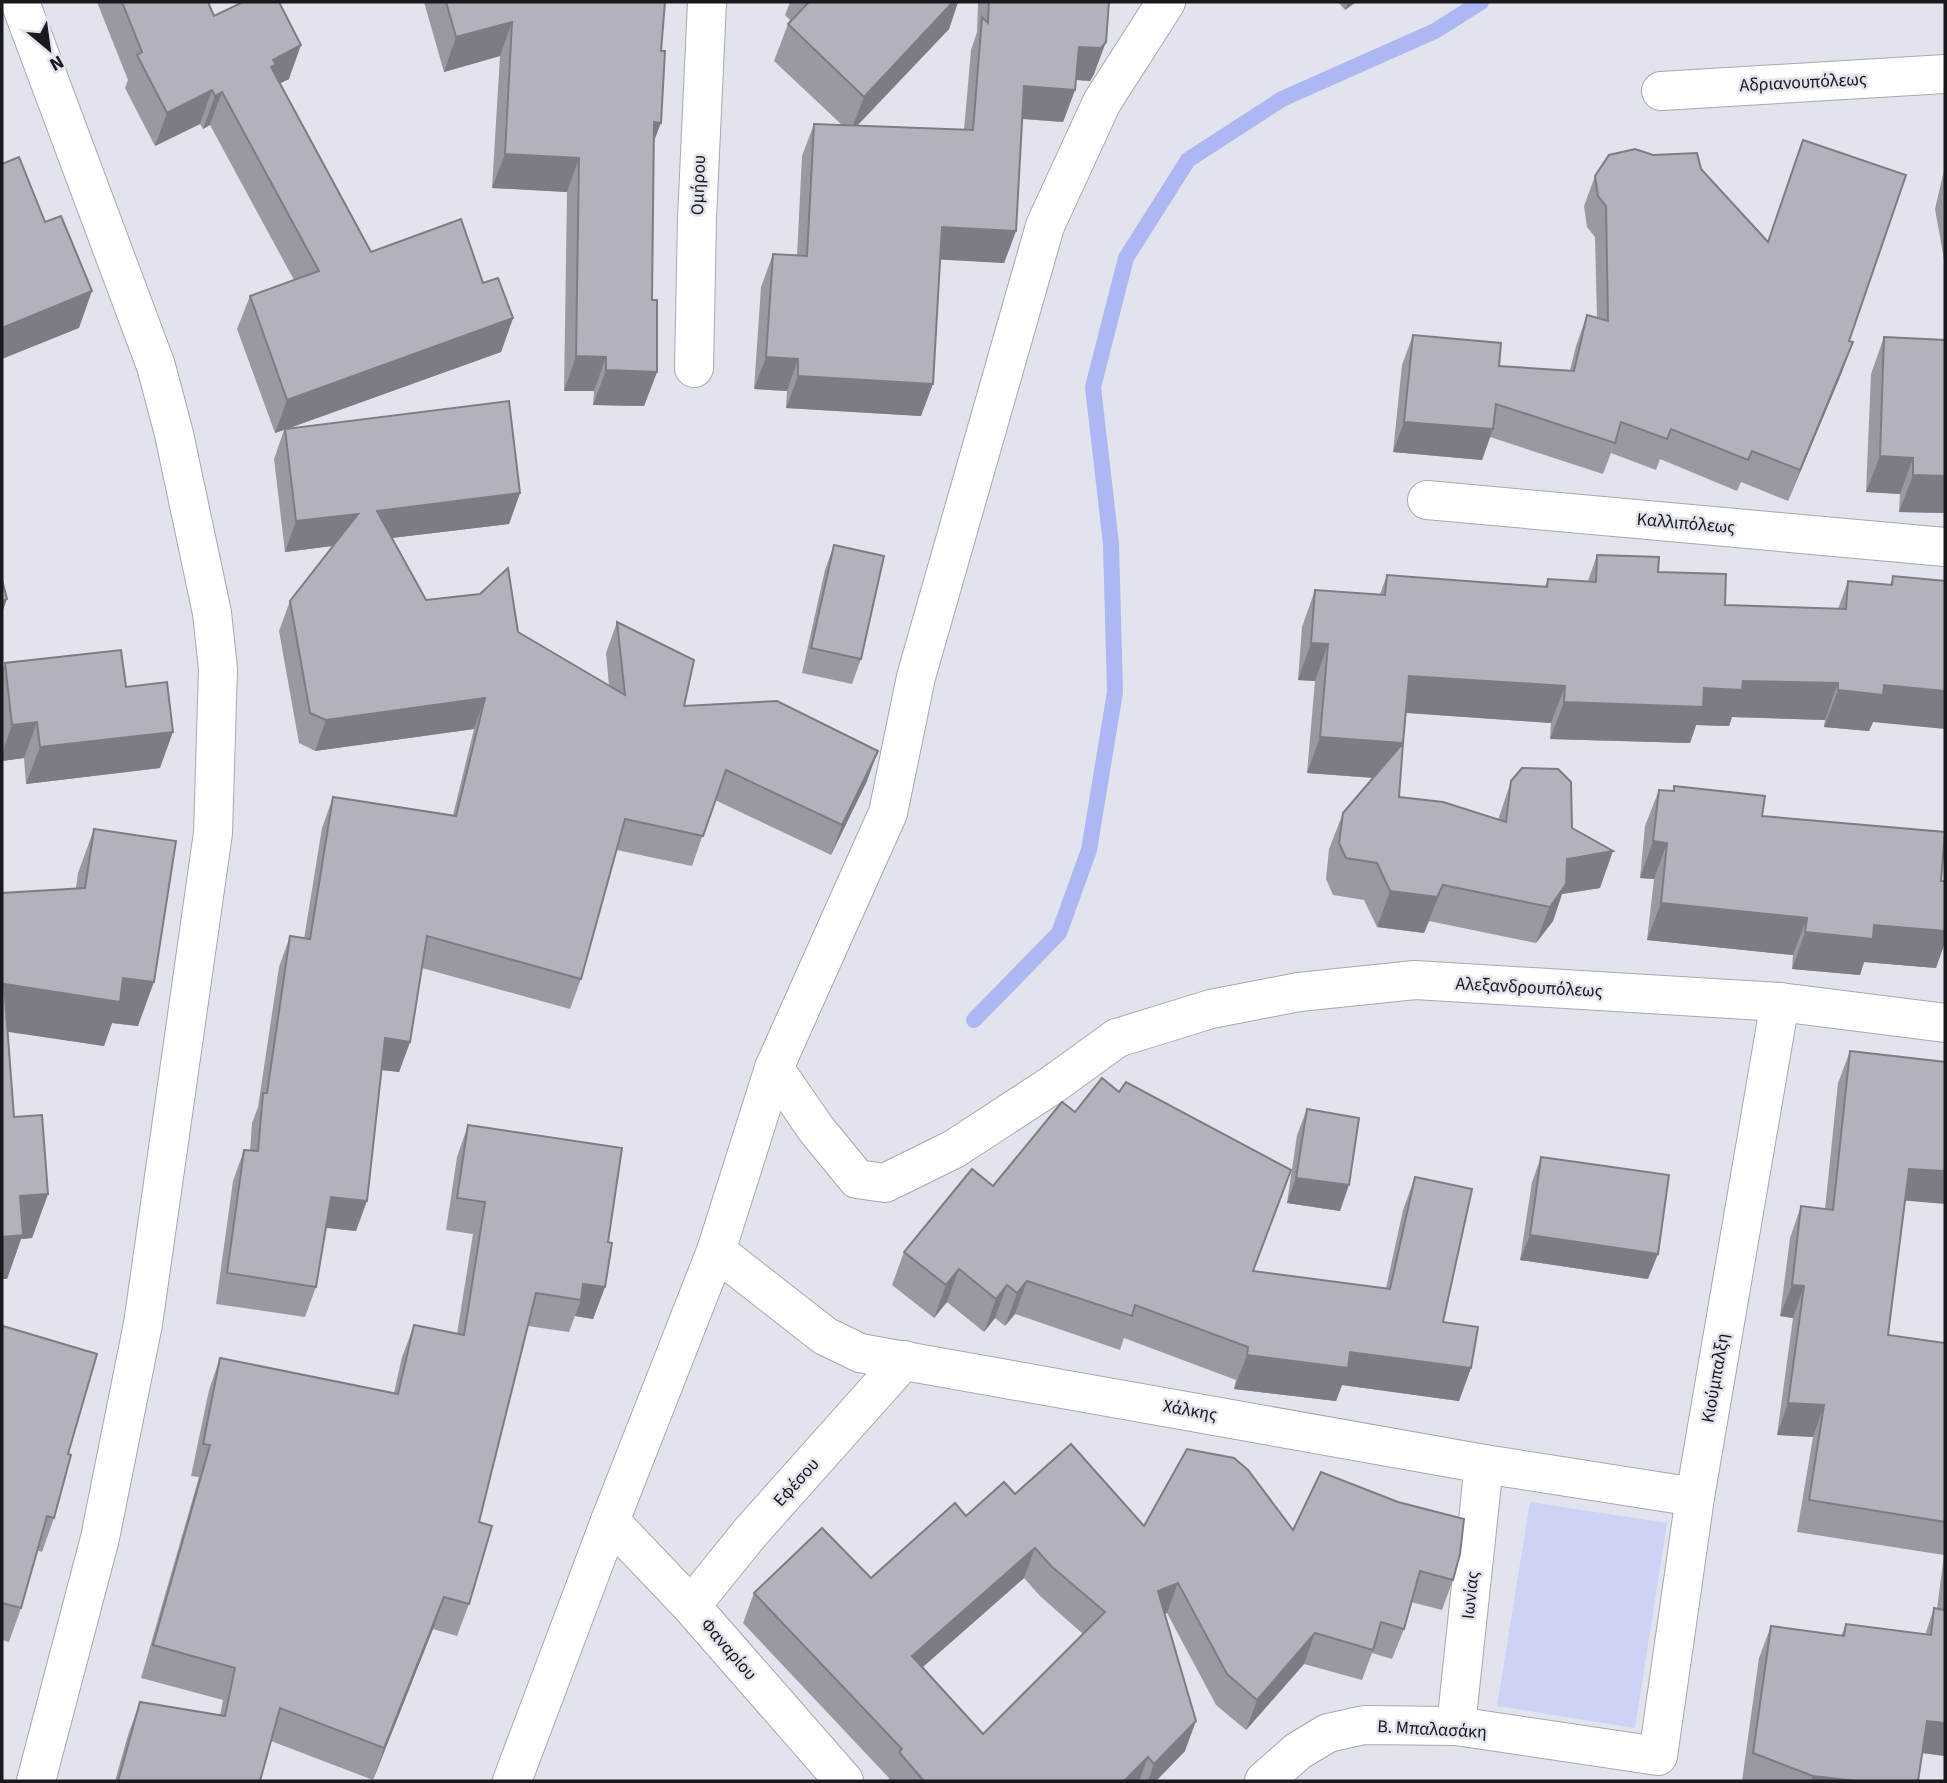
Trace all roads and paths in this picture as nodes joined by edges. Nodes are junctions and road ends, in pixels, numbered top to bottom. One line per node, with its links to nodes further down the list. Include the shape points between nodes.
1 (20, 2): 20 (street, via 156,366 212,613 218,669 213,832 143,1324 100,1538)
2 (706, 2): 6 (street, Ομήρου)
3 (1166, 2): 11 (street, via 1102,102 1045,226 916,677 888,813)
4 (1945, 74): 5 (street, Αδριανουπόλεως)
5 (1661, 91)
6 (694, 368)
7 (1427, 500): 8 (street, Καλλιπόλεως)
8 (1945, 547)
9 (1780, 1002): 10 (street, Αλεξανδρουπόλεως); 11 (street, Αλεξανδρουπόλεως, via 1415,980 1298,992 1211,1009 1117,1038 954,1149 885,1183 857,1179); 15 (street, Κιούμπαλξη)
10 (1945, 1023)
11 (774, 1068): 12 (street)
12 (716, 1251): 13 (street, Χάλκης, via 825,1336 860,1353); 16 (street)
13 (904, 1360): 14 (street, Χάλκης); 17 (street, Εφέσου)
14 (1484, 1464): 15 (street, Χάλκης); 18 (street, Ιωνίας)
15 (1695, 1497): 19 (street, Κιούμπαλξη)
16 (610, 1521): 17 (street, Φαναρίου); 21 (street)
17 (691, 1606): 22 (street, Φαναρίου)
18 (1456, 1726): 19 (street, Β. Μπαλασάκη); 23 (street, Β. Μπαλασάκη, via 1364,1726 1328,1733 1298,1751)
19 (1658, 1756)
20 (36, 1781)
21 (512, 1781)
22 (844, 1781)
23 (1264, 1781)

